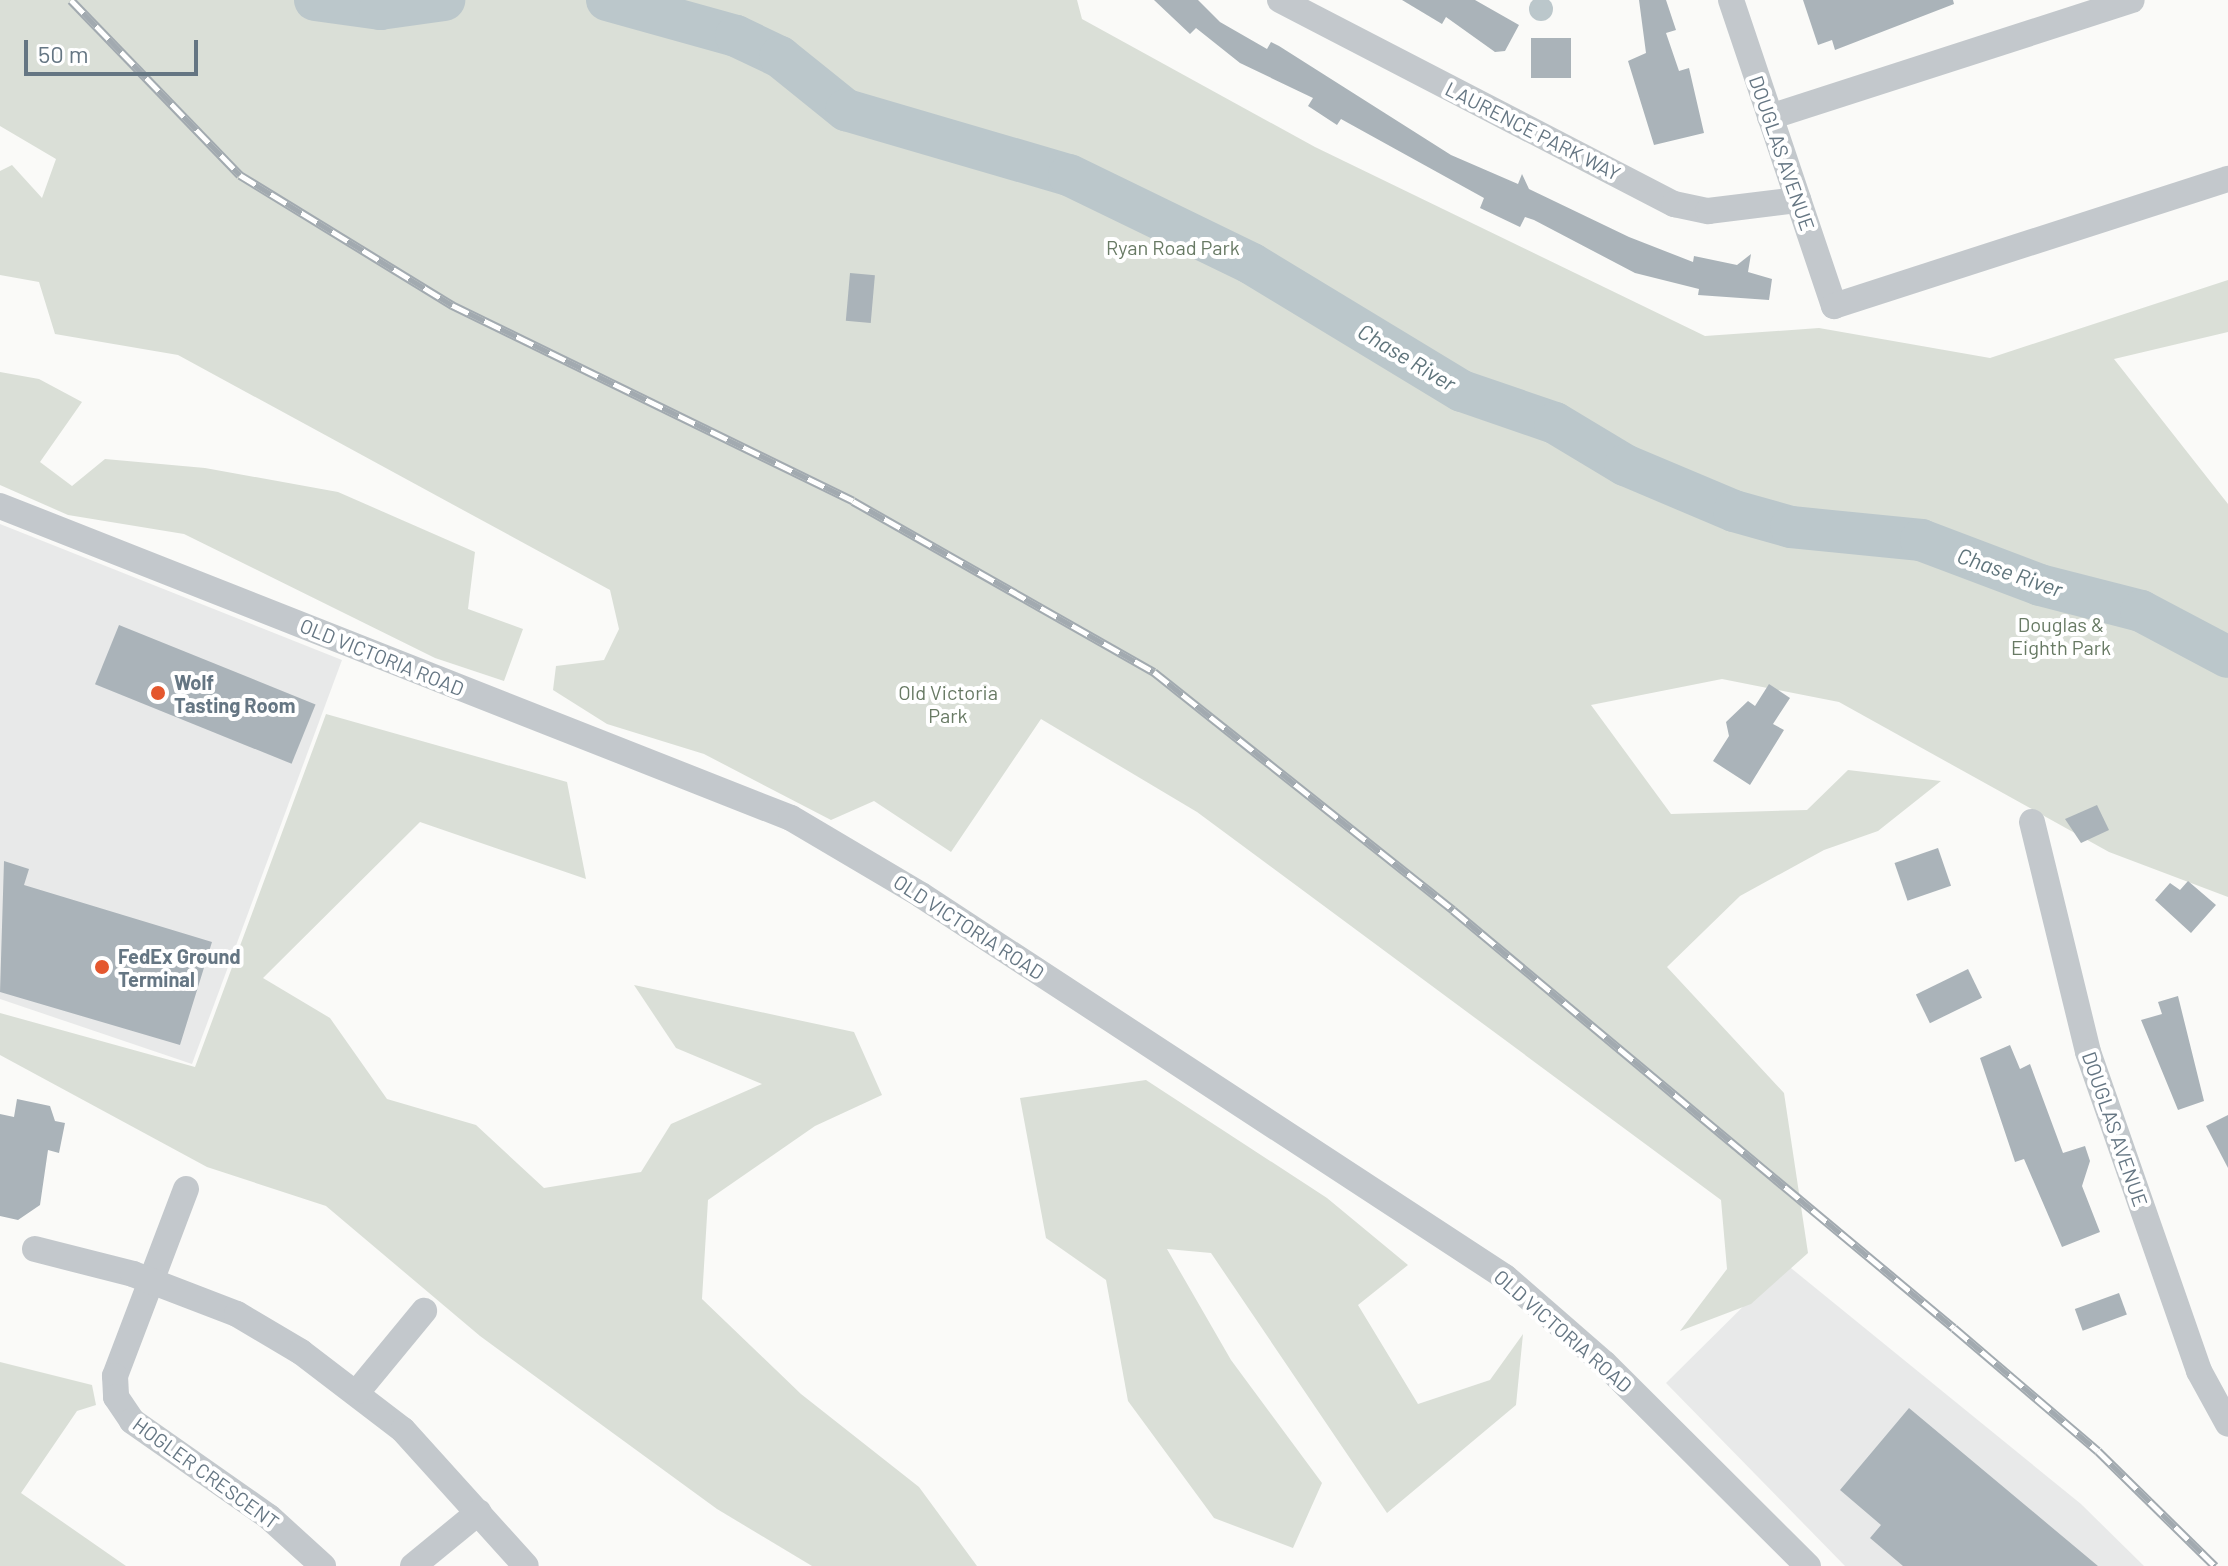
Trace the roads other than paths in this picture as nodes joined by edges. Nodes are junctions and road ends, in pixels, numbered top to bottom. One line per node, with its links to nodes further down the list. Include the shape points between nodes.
1 (1280, 0): 6 (street, LAURENCE PARK WAY, via 1674,204 1708,211)
2 (1731, 0): 4 (street, DOUGLAS AVENUE)
3 (2132, 0): 4 (street)
4 (1770, 117): 6 (street, DOUGLAS AVENUE)
5 (2228, 179): 6 (street, DOUGLAS AVENUE, via 1834,306)
6 (1798, 200)
7 (0, 506): 19 (street, OLD VICTORIA ROAD, via 804,825 1505,1277 1604,1363)
8 (2032, 822): 14 (street, DOUGLAS AVENUE, via 2088,1052 2199,1371)
9 (186, 1189): 11 (street, HOGLER CRESCENT)
10 (35, 1249): 11 (street)
11 (151, 1281): 13 (street, via 237,1314); 16 (street, HOGLER CRESCENT, via 115,1376 121,1410 269,1517)
12 (424, 1311): 13 (street)
13 (358, 1391): 15 (street)
14 (2225, 1413)
15 (479, 1512): 17 (street); 18 (street)
16 (323, 1566)
17 (413, 1566)
18 (526, 1566)
19 (1808, 1566)

